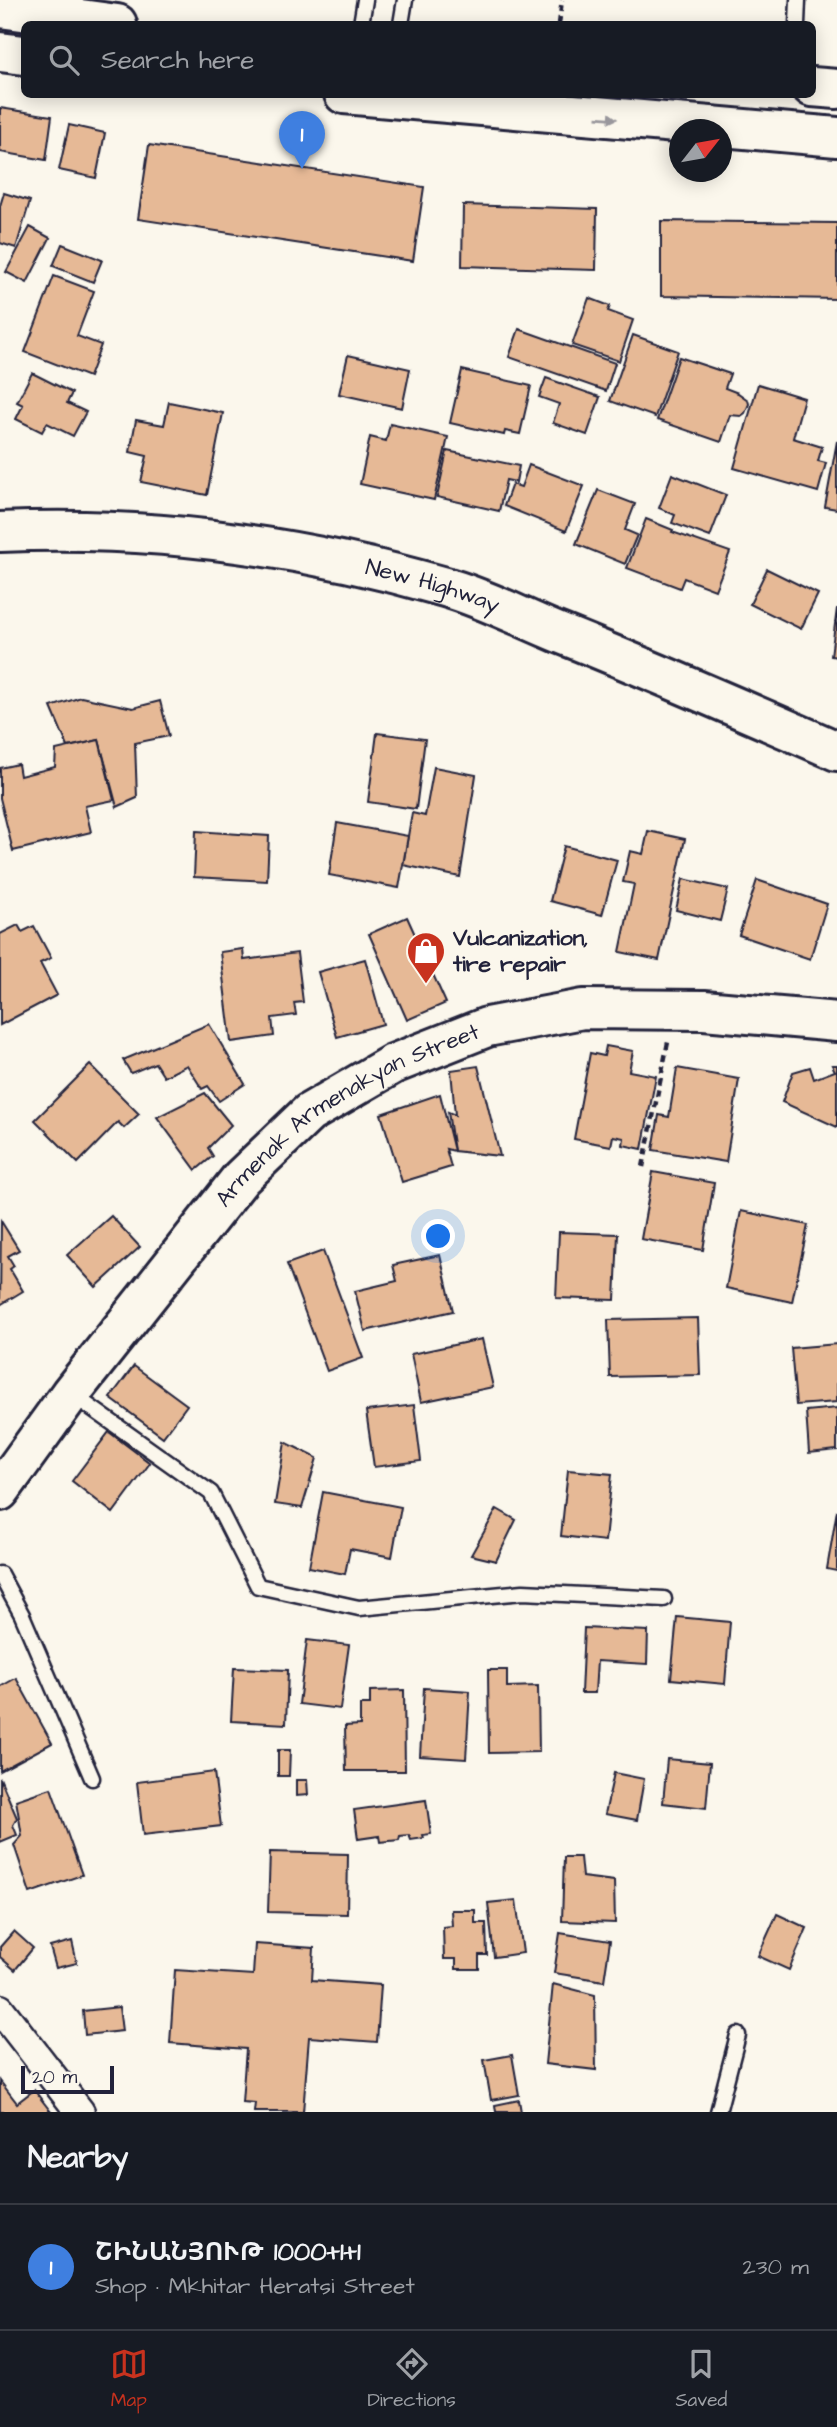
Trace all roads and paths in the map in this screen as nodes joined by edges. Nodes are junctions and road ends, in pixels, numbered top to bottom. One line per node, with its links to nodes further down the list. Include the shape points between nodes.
1 (365, 0): 7 (lane)
2 (405, 0): 8 (lane)
3 (562, 0): 9 (path)
4 (798, 0): 10 (lane)
5 (0, 8): 6 (main road)
6 (95, 21)
7 (362, 21)
8 (402, 21)
9 (559, 21)
10 (796, 21)
11 (0, 52): 12 (main road)
12 (21, 55)
13 (816, 87): 14 (main road)
14 (837, 89)
15 (390, 98): 16 (main road, one-way to 16)
16 (837, 137)
17 (0, 532): 18 (main road, New Highway, via 172,536 285,550 448,588)
18 (837, 751)
19 (837, 1022): 22 (main road, Armenak Armenakyan Street, via 704,1010 583,1009 486,1027 393,1064 309,1113 242,1178)
20 (669, 1038): 21 (path)
21 (643, 1167)
22 (71, 1394): 23 (main road, Armenak Armenakyan Street); 25 (lane, via 211,1493 258,1586 359,1608 523,1592)
23 (0, 1491)
24 (0, 1574): 26 (lane)
25 (664, 1599)
26 (92, 1779)
27 (0, 2009): 29 (street)
28 (738, 2035): 30 (lane)
29 (80, 2112)
30 (718, 2112)

